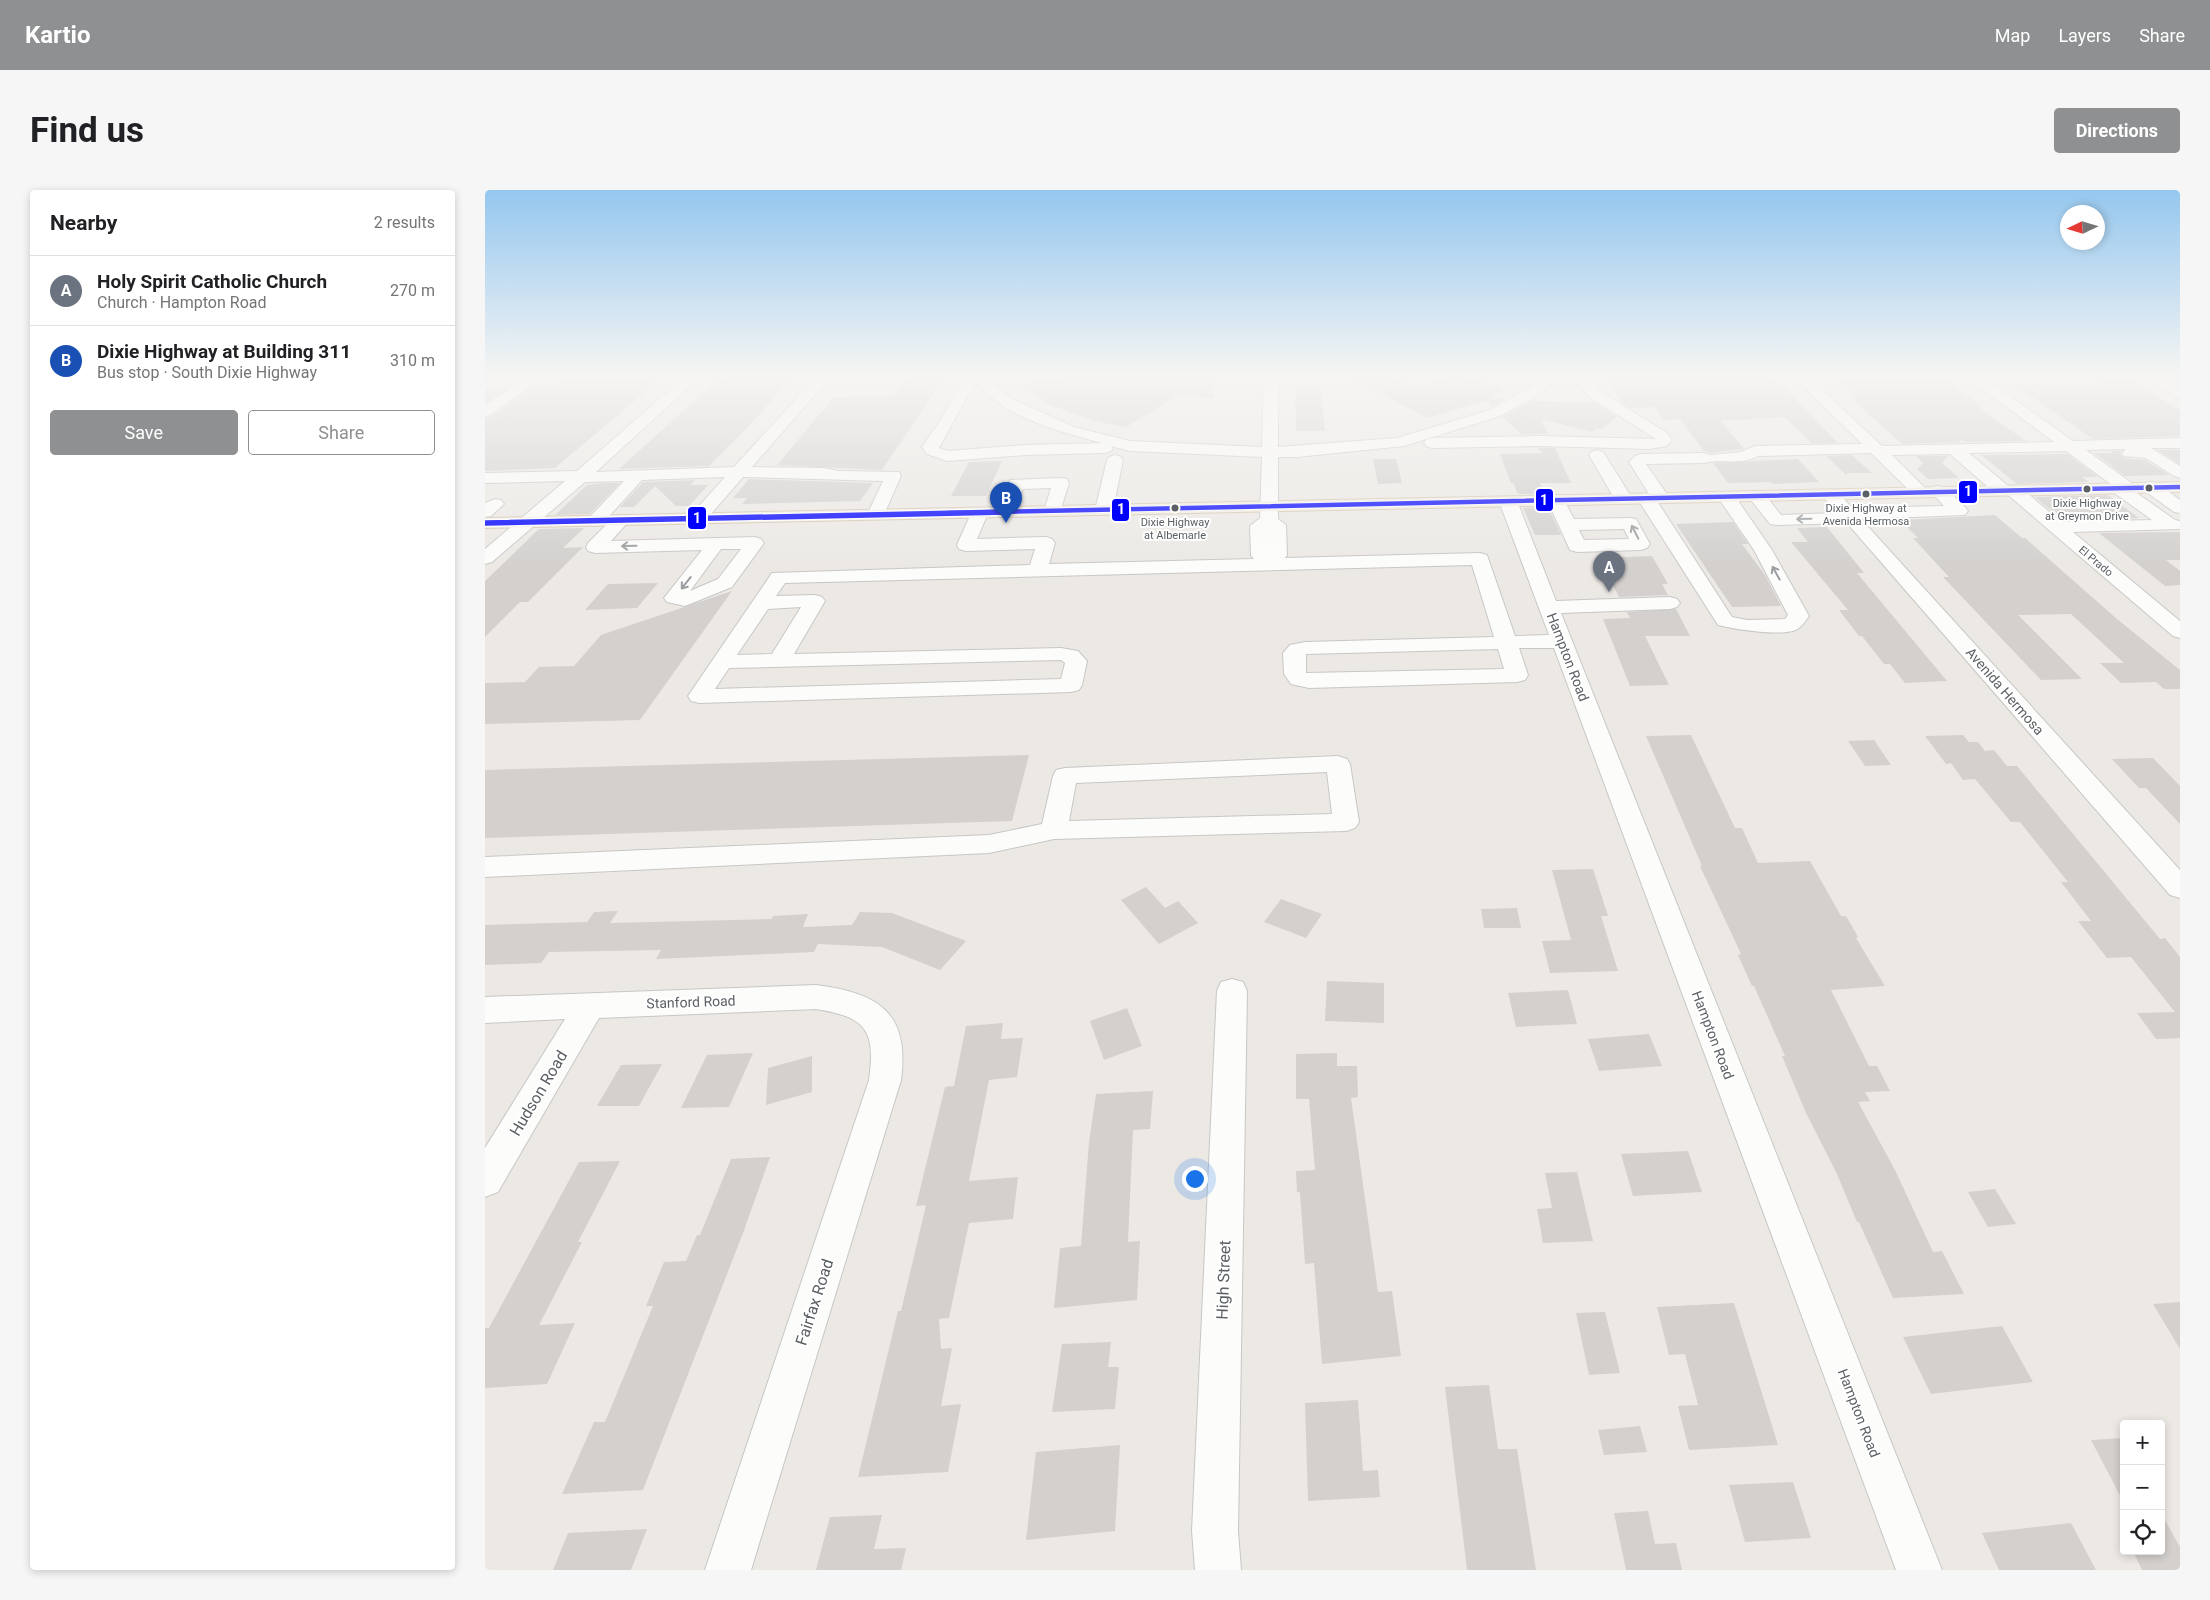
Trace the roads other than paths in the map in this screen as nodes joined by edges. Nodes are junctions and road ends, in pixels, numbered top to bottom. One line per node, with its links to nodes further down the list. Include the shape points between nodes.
1 (623, 438): 23 (street)
2 (769, 438): 20 (street)
3 (935, 438): 12 (street, via 930,447 947,456)
4 (1101, 438): 12 (street)
5 (1270, 438): 16 (street)
6 (1412, 438): 10 (street)
7 (1663, 438): 10 (street, via 1660,443 1650,444 1540,441)
8 (1865, 438): 13 (street)
9 (2060, 438): 15 (street)
10 (1398, 443): 16 (street)
11 (2180, 443): 15 (street)
12 (1130, 446): 16 (street)
13 (1876, 449): 14 (street); 18 (street, via 1755,451); 30 (street)
14 (1955, 449): 15 (street); 29 (street, El Prado)
15 (2076, 450): 21 (street, via 2149,453); 28 (street)
16 (1270, 452): 42 (street)
17 (1597, 455): 33 (street)
18 (1744, 457): 25 (street); 34 (street, via 1641,459 1637,462)
19 (1115, 460): 38 (street)
20 (739, 472): 22 (street); 43 (street, via 893,476); 46 (street)
21 (2180, 472)
22 (638, 475): 23 (street); 48 (street)
23 (580, 477): 24 (street); 49 (street)
24 (485, 478)
25 (1762, 486): 31 (main road); 32 (main road); 44 (street, one-way to 25, via 1776,520)
26 (2151, 487): 27 (main road); 28 (main road); 37 (street)
27 (2180, 487)
28 (2123, 488): 29 (main road); 52 (street)
29 (2007, 490): 30 (main road); 53 (street, El Prado)
30 (1929, 492): 31 (main road); 44 (street, via 1959,511)
31 (1830, 494): 44 (street, Avenida Hermosa)
32 (1726, 496): 34 (main road); 34 (street, one-way to 32, via 1725,620 1747,626 1791,624 1799,616 1763,550)
33 (1623, 498): 34 (main road); 35 (main road)
34 (1653, 498)
35 (1556, 500): 36 (main road); 51 (street)
36 (1508, 501): 42 (main road); 61 (street, Hampton Road)
37 (2180, 508)
38 (1104, 510): 39 (main road); 42 (main road)
39 (1053, 511): 40 (main road); 40 (street, via 1061,483 1016,484)
40 (1006, 512): 41 (main road)
41 (979, 513): 43 (main road); 58 (street, via 966,545 1046,543)
42 (1268, 514): 57 (street, via 1277,525 1278,555)
43 (876, 515): 45 (main road)
44 (1851, 515): 69 (street, Avenida Hermosa)
45 (763, 518): 46 (main road); 55 (street)
46 (697, 519): 47 (main road)
47 (621, 520): 48 (main road); 54 (street, one-way to 47, via 595,546)
48 (595, 521): 49 (main road)
49 (528, 522): 50 (main road); 56 (street)
50 (485, 523)
51 (1567, 525)
52 (2176, 525): 53 (street)
53 (2056, 527): 62 (street, El Prado)
54 (716, 544): 55 (street); 55 (street, one-way to 55, via 674,598 685,600 725,583 755,543)
55 (743, 544)
56 (485, 558)
57 (1273, 561): 58 (street, via 1283,569 1279,573 1252,577 1245,575 1243,564); 64 (street, via 1480,559)
58 (1038, 570): 59 (street, via 779,577)
59 (761, 603): 65 (street, via 815,602); 66 (street)
60 (1670, 603): 61 (street)
61 (1549, 607): 63 (street, Hampton Road)
62 (2180, 632)
63 (1562, 641): 64 (street); 77 (street, Hampton Road)
64 (1507, 643): 64 (street, via 1517,675 1309,681 1299,679 1295,674 1294,653 1305,648)
65 (779, 661): 66 (street); 66 (street, via 1061,654 1076,661 1071,685 699,696)
66 (721, 662)
67 (1054, 830): 67 (street, via 1065,776 1338,764 1346,822); 68 (street, via 989,844)
68 (485, 867)
69 (2180, 888)
70 (1232, 991): 76 (street, High Street, via 1215,1531)
71 (590, 1006): 72 (street, Stanford Road); 73 (street, Stanford Road, via 816,996 851,1003 865,1010); 74 (street, Hudson Road)
72 (485, 1010)
73 (884, 1033): 75 (street, Fairfax Road, via 889,1047 885,1080)
74 (485, 1180)
75 (728, 1570)
76 (1218, 1570)
77 (1919, 1570)

